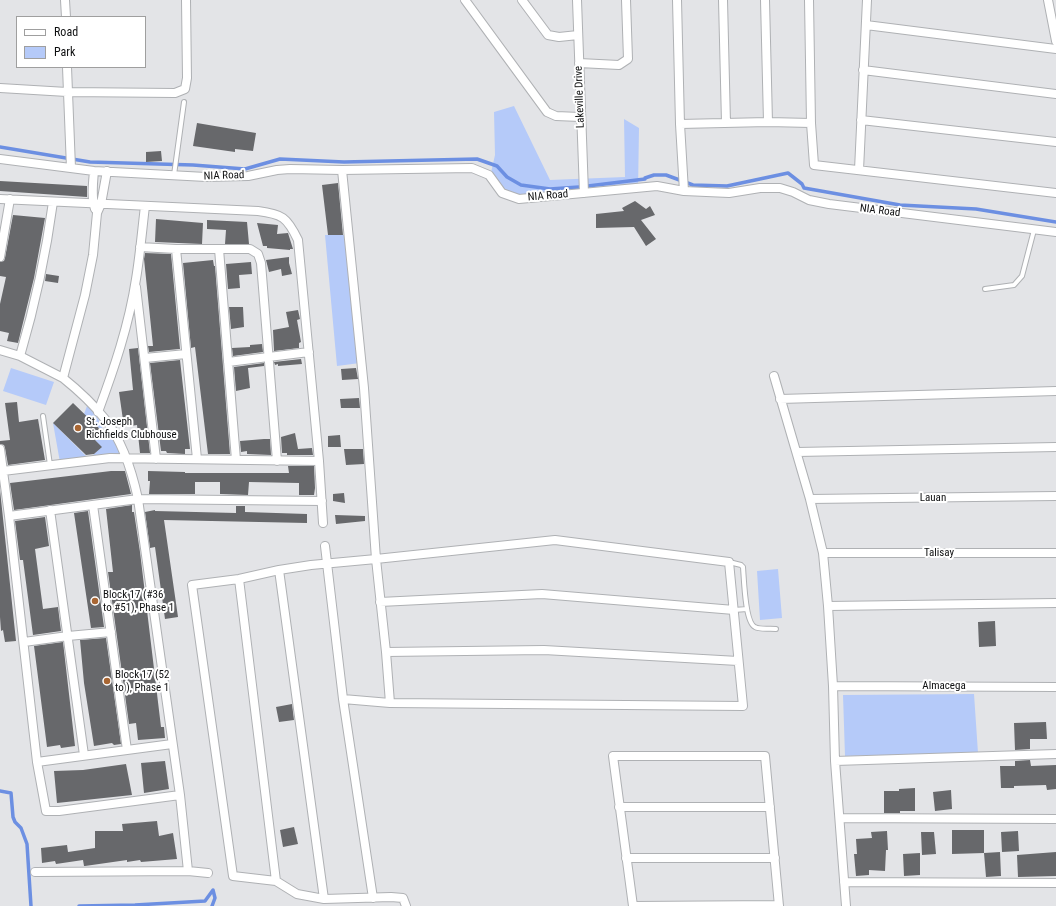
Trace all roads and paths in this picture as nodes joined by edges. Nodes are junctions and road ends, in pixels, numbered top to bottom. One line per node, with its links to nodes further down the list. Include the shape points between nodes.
1 (66, 0): 14 (street)
2 (186, 0): 23 (street, via 188,78 185,89 175,94)
3 (465, 0): 26 (street, via 547,112 556,116)
4 (522, 0): 16 (street, via 548,35)
5 (577, 0): 16 (street, Lakeville Drive)
6 (626, 0): 19 (street, via 628,59 619,65)
7 (677, 0): 31 (street)
8 (723, 0): 29 (street)
9 (766, 0): 28 (street)
10 (809, 0): 30 (street)
11 (867, 0): 15 (street)
12 (1044, 0): 13 (street)
13 (1048, 0): 17 (street)
14 (66, 16)
15 (866, 25): 18 (street); 21 (street)
16 (578, 35): 19 (street, Lakeville Drive)
17 (1056, 41)
18 (1056, 49)
19 (578, 63): 26 (street, Lakeville Drive)
20 (67, 68): 23 (street)
21 (863, 70): 24 (street); 27 (street)
22 (0, 88): 23 (street)
23 (67, 92): 34 (street)
24 (1056, 94)
25 (184, 102): 39 (lane)
26 (580, 117): 42 (street, Lakeville Drive)
27 (861, 120): 32 (street); 36 (street)
28 (768, 122): 29 (street); 30 (street)
29 (726, 123): 31 (street)
30 (812, 123): 36 (street, via 814,165)
31 (680, 124): 40 (street)
32 (1056, 142)
33 (0, 159): 34 (street, NIA Road)
34 (71, 168): 37 (street, NIA Road)
35 (342, 170): 39 (street, NIA Road, via 290,169 248,176); 42 (street, NIA Road, via 472,168 489,175 502,194 519,198); 91 (street, via 364,388)
36 (859, 170): 41 (street)
37 (94, 171): 38 (street, NIA Road); 46 (street)
38 (107, 171): 39 (street, NIA Road); 46 (street)
39 (174, 176)
40 (684, 185): 42 (street, NIA Road); 48 (street, NIA Road, via 730,193 780,188 828,204)
41 (1056, 193)
42 (584, 194)
43 (10, 199): 44 (street); 45 (street); 53 (street)
44 (0, 200)
45 (53, 202): 46 (street); 59 (street, via 40,281)
46 (97, 204): 47 (street); 64 (street, via 93,255)
47 (145, 206): 50 (street); 57 (street, via 258,211 275,213 284,218 298,240)
48 (1034, 230): 49 (street, NIA Road); 55 (lane, via 1022,276 1014,285)
49 (1056, 232)
50 (140, 247): 51 (street); 54 (street)
51 (176, 249): 52 (street); 58 (street)
52 (219, 249): 60 (street, via 250,249 258,254 261,263); 62 (street)
53 (0, 257)
54 (136, 280): 61 (street); 67 (street, via 113,371)
55 (985, 289)
56 (0, 350): 59 (street)
57 (309, 352): 60 (street); 77 (street)
58 (186, 354): 61 (street); 74 (street)
59 (20, 356): 64 (street)
60 (269, 356): 62 (street); 76 (street)
61 (145, 358): 73 (street)
62 (228, 362): 75 (street)
63 (774, 376): 66 (street)
64 (63, 378): 67 (street)
65 (1056, 391): 66 (street)
66 (780, 399): 71 (street)
67 (98, 412): 72 (street, via 106,419)
68 (43, 416): 78 (lane)
69 (1056, 447): 71 (street)
70 (0, 449): 79 (street)
71 (797, 452): 82 (street)
72 (127, 458): 73 (street); 78 (street); 81 (street)
73 (156, 459): 74 (street)
74 (197, 459): 75 (street)
75 (236, 460): 76 (street)
76 (277, 460): 77 (street)
77 (319, 461): 83 (street)
78 (50, 466): 79 (street)
79 (3, 471): 86 (street)
80 (1056, 496): 82 (street, Lauan)
81 (138, 499): 83 (street); 84 (street); 111 (street)
82 (810, 499): 89 (street)
83 (322, 501): 87 (street)
84 (93, 505): 85 (street); 102 (street)
85 (50, 510): 86 (street); 103 (street)
86 (9, 516): 104 (street)
87 (323, 523)
88 (325, 546): 93 (street)
89 (823, 553): 90 (street, Talisay); 98 (street)
90 (1056, 553)
91 (376, 559): 92 (street, via 555,540); 93 (street); 96 (street)
92 (729, 562): 99 (lane, via 743,568); 100 (street)
93 (326, 564): 94 (street); 109 (street)
94 (279, 570): 95 (street); 131 (street)
95 (239, 579): 127 (street); 127 (street, via 192,585 233,876)
96 (380, 602): 100 (street, via 542,594); 105 (street)
97 (1056, 603): 98 (street)
98 (828, 606): 107 (street)
99 (747, 609): 100 (lane); 101 (lane, via 752,625 756,628)
100 (734, 610): 106 (street)
101 (776, 629)
102 (111, 632): 103 (street); 112 (street)
103 (68, 636): 104 (street); 114 (street)
104 (24, 642): 116 (street)
105 (386, 652): 106 (street, via 544,650); 110 (street)
106 (738, 661): 110 (street, via 743,706)
107 (833, 686): 108 (street, Almacega); 115 (street)
108 (1056, 686)
109 (343, 699): 110 (street); 130 (street)
110 (390, 703)
111 (172, 744): 112 (street); 117 (street)
112 (127, 750): 114 (street)
113 (1056, 754): 115 (street)
114 (84, 755): 116 (street)
115 (835, 761): 120 (street)
116 (37, 762): 117 (street, via 46,811)
117 (180, 795): 124 (street)
118 (770, 806): 119 (street); 119 (street, via 765,756 613,756); 123 (street)
119 (619, 807): 122 (street)
120 (840, 818): 121 (street); 128 (street)
121 (1056, 819)
122 (626, 858): 123 (street); 133 (street)
123 (775, 858): 134 (street)
124 (188, 871): 125 (street); 126 (street)
125 (35, 872)
126 (208, 873)
127 (276, 881): 131 (street, via 297,894)
128 (844, 882): 129 (street); 135 (street)
129 (1056, 883)
130 (373, 898): 131 (street); 132 (street, via 403,898)
131 (324, 899)
132 (406, 906)
133 (633, 906): 134 (street)
134 (779, 906)
135 (846, 906)

